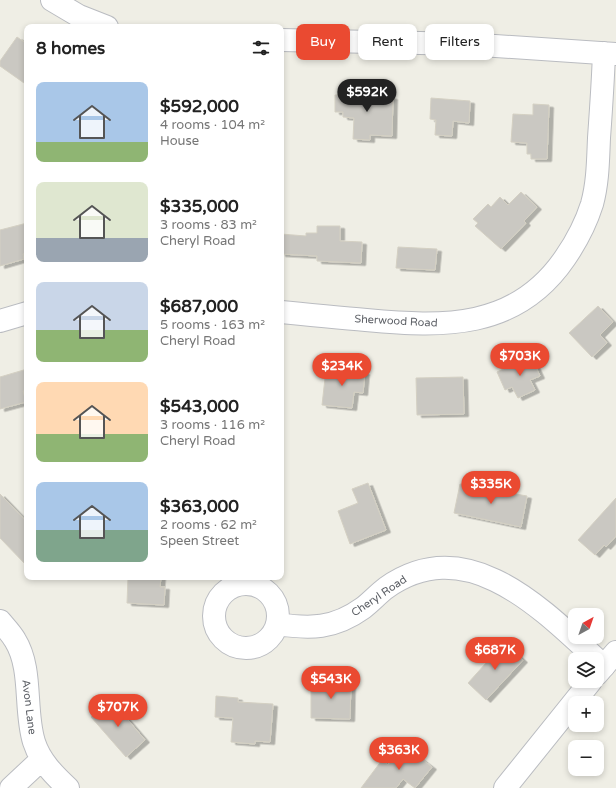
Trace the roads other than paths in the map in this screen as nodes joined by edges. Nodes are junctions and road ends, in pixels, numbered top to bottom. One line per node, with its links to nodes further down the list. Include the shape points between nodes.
1 (52, 0): 2 (street, via 79,16)
2 (99, 24)
3 (284, 40): 4 (street, via 466,44)
4 (610, 53): 5 (street, Sherwood Road, via 592,205 572,248 542,286 522,301 502,311 457,322 408,324)
5 (284, 312)
6 (24, 314): 7 (street)
7 (0, 321)
8 (0, 621): 12 (street, Avon Lane, via 16,641 22,656 30,727)
9 (277, 624): 10 (street, Cheryl Road, via 313,628 329,625 363,608 400,579 431,569 448,568 483,574 516,592 556,622)
10 (586, 652)
11 (586, 688): 15 (street)
12 (42, 759): 13 (street); 14 (street, Avon Lane)
13 (11, 788)
14 (68, 788)
15 (505, 788)

